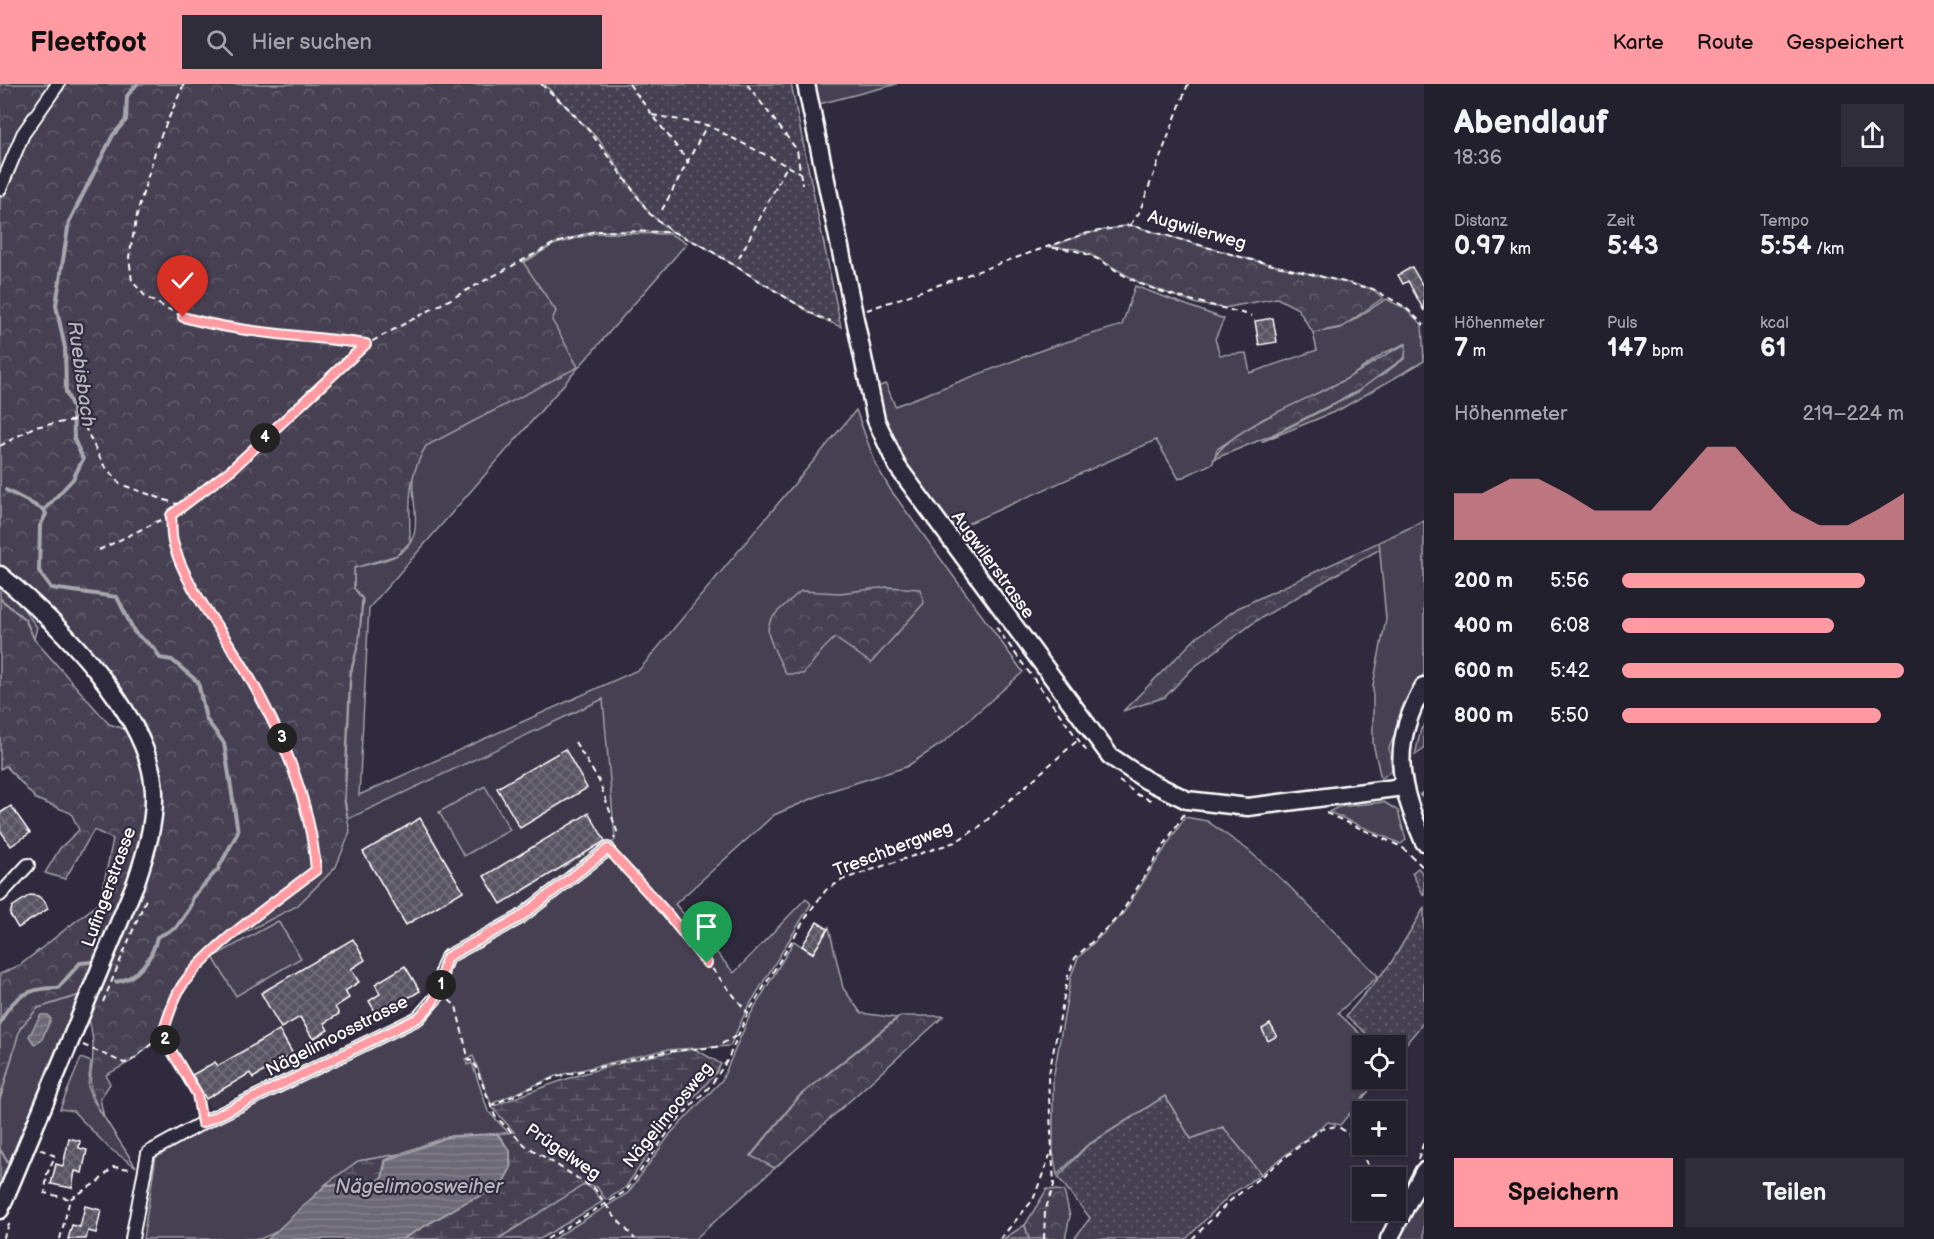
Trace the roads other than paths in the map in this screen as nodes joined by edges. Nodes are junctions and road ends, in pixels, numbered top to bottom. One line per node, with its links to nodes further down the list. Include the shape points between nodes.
1 (58, 84): 3 (street, via 23,134)
2 (806, 84): 6 (street, Augwilerstrasse, via 876,420 897,466 1110,756 1187,800 1248,807)
3 (0, 189)
4 (0, 575): 12 (street, Lufingerstrasse, via 71,645 123,706 138,733 154,790 153,816 140,871)
5 (1424, 686): 6 (street, via 1409,712 1401,754)
6 (1403, 787): 7 (street)
7 (1424, 842)
8 (608, 849): 13 (street, Nägelimoosstrasse, via 519,918 447,957 439,994 418,1018 148,1153)
9 (28, 865): 10 (street)
10 (0, 895)
11 (1424, 1171): 14 (street)
12 (8, 1210)
13 (132, 1239)
14 (1389, 1239)

